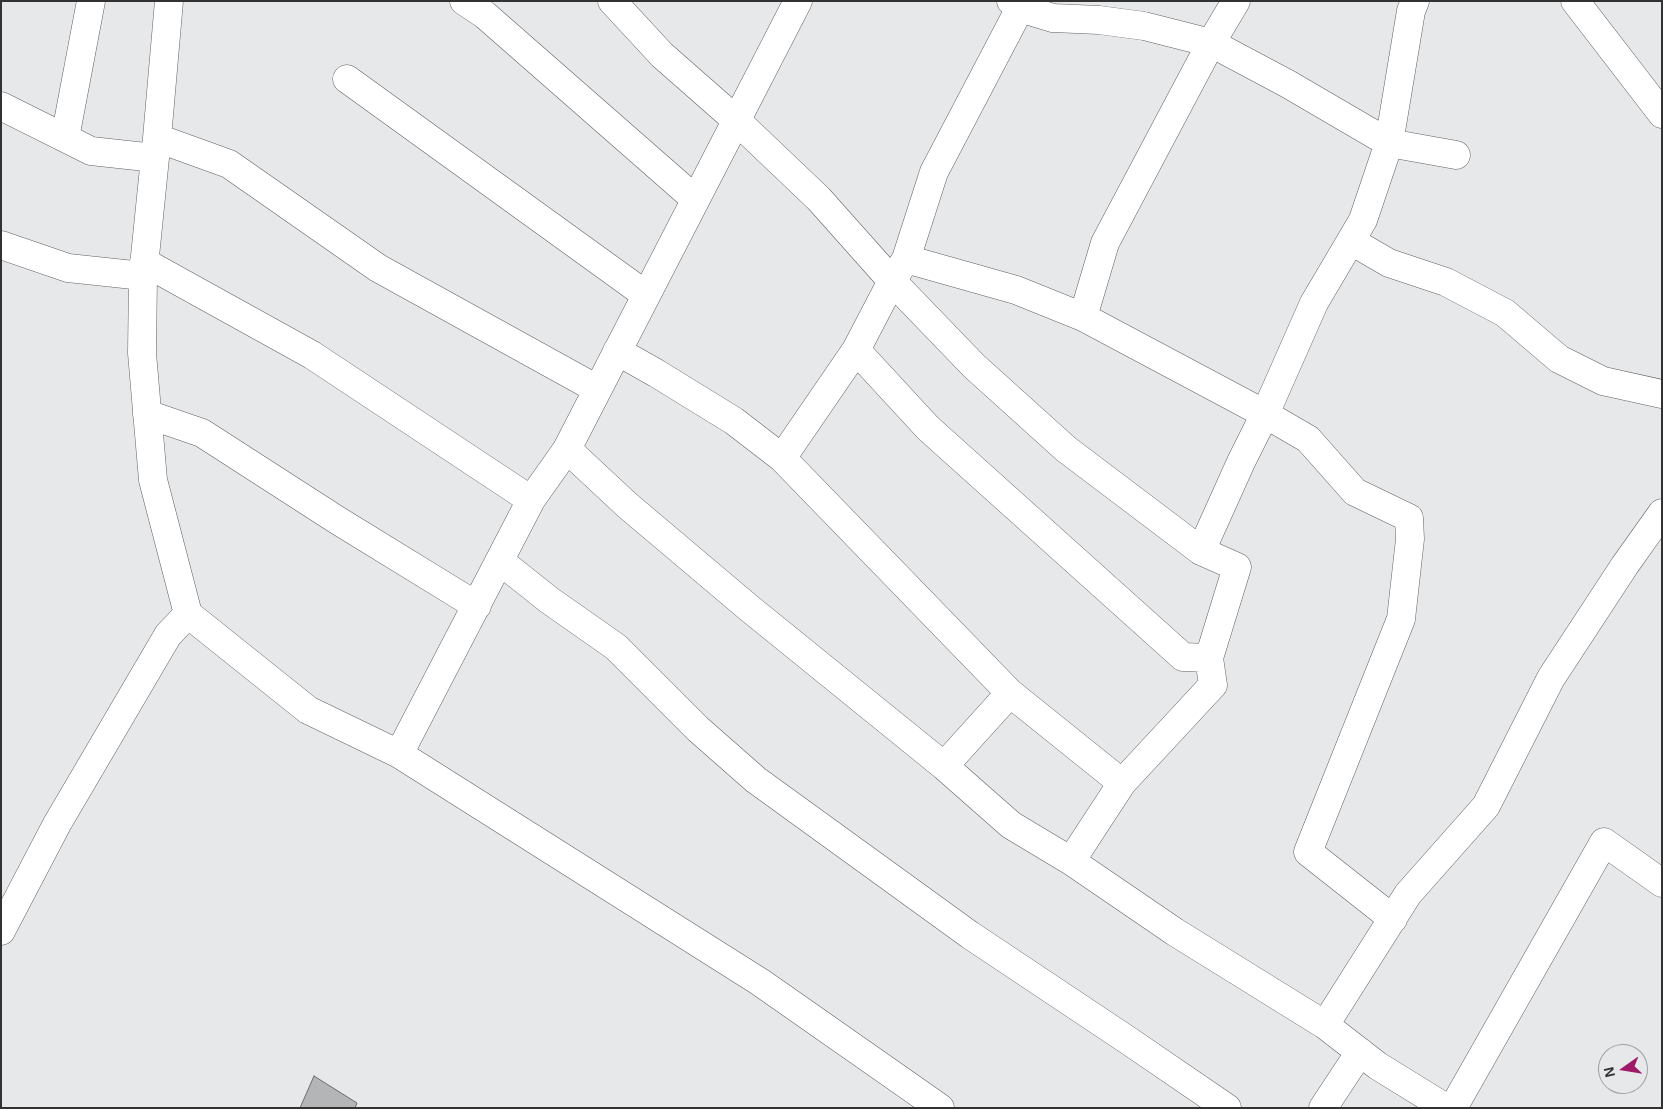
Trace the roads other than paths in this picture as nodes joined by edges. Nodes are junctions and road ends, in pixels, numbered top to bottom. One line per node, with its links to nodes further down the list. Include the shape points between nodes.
1 (90, 1): 15 (street)
2 (168, 1): 17 (street)
3 (464, 1): 19 (street)
4 (612, 1): 14 (street, via 662,55)
5 (798, 1): 14 (street)
6 (1236, 1): 10 (street)
7 (1415, 1): 16 (street)
8 (1575, 1): 13 (street)
9 (1015, 5): 10 (street, via 1053,18 1144,26); 22 (street, via 934,172)
10 (1211, 43): 16 (street); 26 (street, via 1105,242)
11 (347, 79): 25 (street)
12 (1, 106): 15 (street)
13 (1660, 107)
14 (736, 120): 19 (street); 24 (street, via 819,199)
15 (65, 138): 17 (street, via 92,152)
16 (1389, 143): 18 (street); 20 (street, via 1363,220)
17 (156, 148): 23 (street); 29 (street, via 229,164 378,268)
18 (1456, 154)
19 (695, 199): 25 (street)
20 (1351, 241): 30 (street, via 1389,263 1446,282 1505,313 1559,359 1603,380); 32 (street, via 1314,303)
21 (1, 245): 23 (street, via 68,268)
22 (906, 259): 24 (street); 26 (street, via 1016,290)
23 (144, 269): 31 (street, via 142,353); 35 (street, via 312,355)
24 (892, 281): 27 (street); 37 (street, via 974,366 1066,449)
25 (646, 294): 28 (street)
26 (1083, 317): 32 (street)
27 (856, 350): 34 (street); 41 (street, via 928,428 1183,657)
28 (617, 351): 29 (street); 34 (street, via 734,421)
29 (597, 389): 33 (street)
30 (1662, 394)
31 (147, 414): 39 (street, via 202,433); 40 (street, via 153,480)
32 (1265, 414): 37 (street); 48 (street, via 1308,439 1355,492 1409,518 1410,539 1401,619 1308,852)
33 (567, 449): 35 (street); 44 (street, via 627,505 749,608)
34 (782, 458): 42 (street)
35 (531, 500): 38 (street)
36 (1662, 513): 48 (street, via 1552,678 1486,806 1408,894)
37 (1201, 551): 41 (street, via 1237,567)
38 (500, 561): 39 (street); 53 (street, via 616,647 698,729 756,780 970,936)
39 (476, 606): 43 (street)
40 (188, 614): 43 (street, via 308,710); 49 (street, via 163,644 58,824)
41 (1209, 658): 45 (street, via 1213,685)
42 (1010, 693): 44 (street); 45 (street)
43 (399, 754): 52 (street, via 760,982)
44 (944, 766): 46 (street, via 1011,825)
45 (1122, 783): 46 (street)
46 (1071, 860): 50 (street, via 1175,932)
47 (1662, 883): 56 (street, via 1604,842)
48 (1393, 918): 50 (street)
49 (1, 931)
50 (1326, 1025): 51 (street)
51 (1360, 1052): 54 (street); 55 (street)
52 (940, 1108)
53 (1227, 1108)
54 (1323, 1108)
55 (1446, 1108)
56 (1453, 1108)

